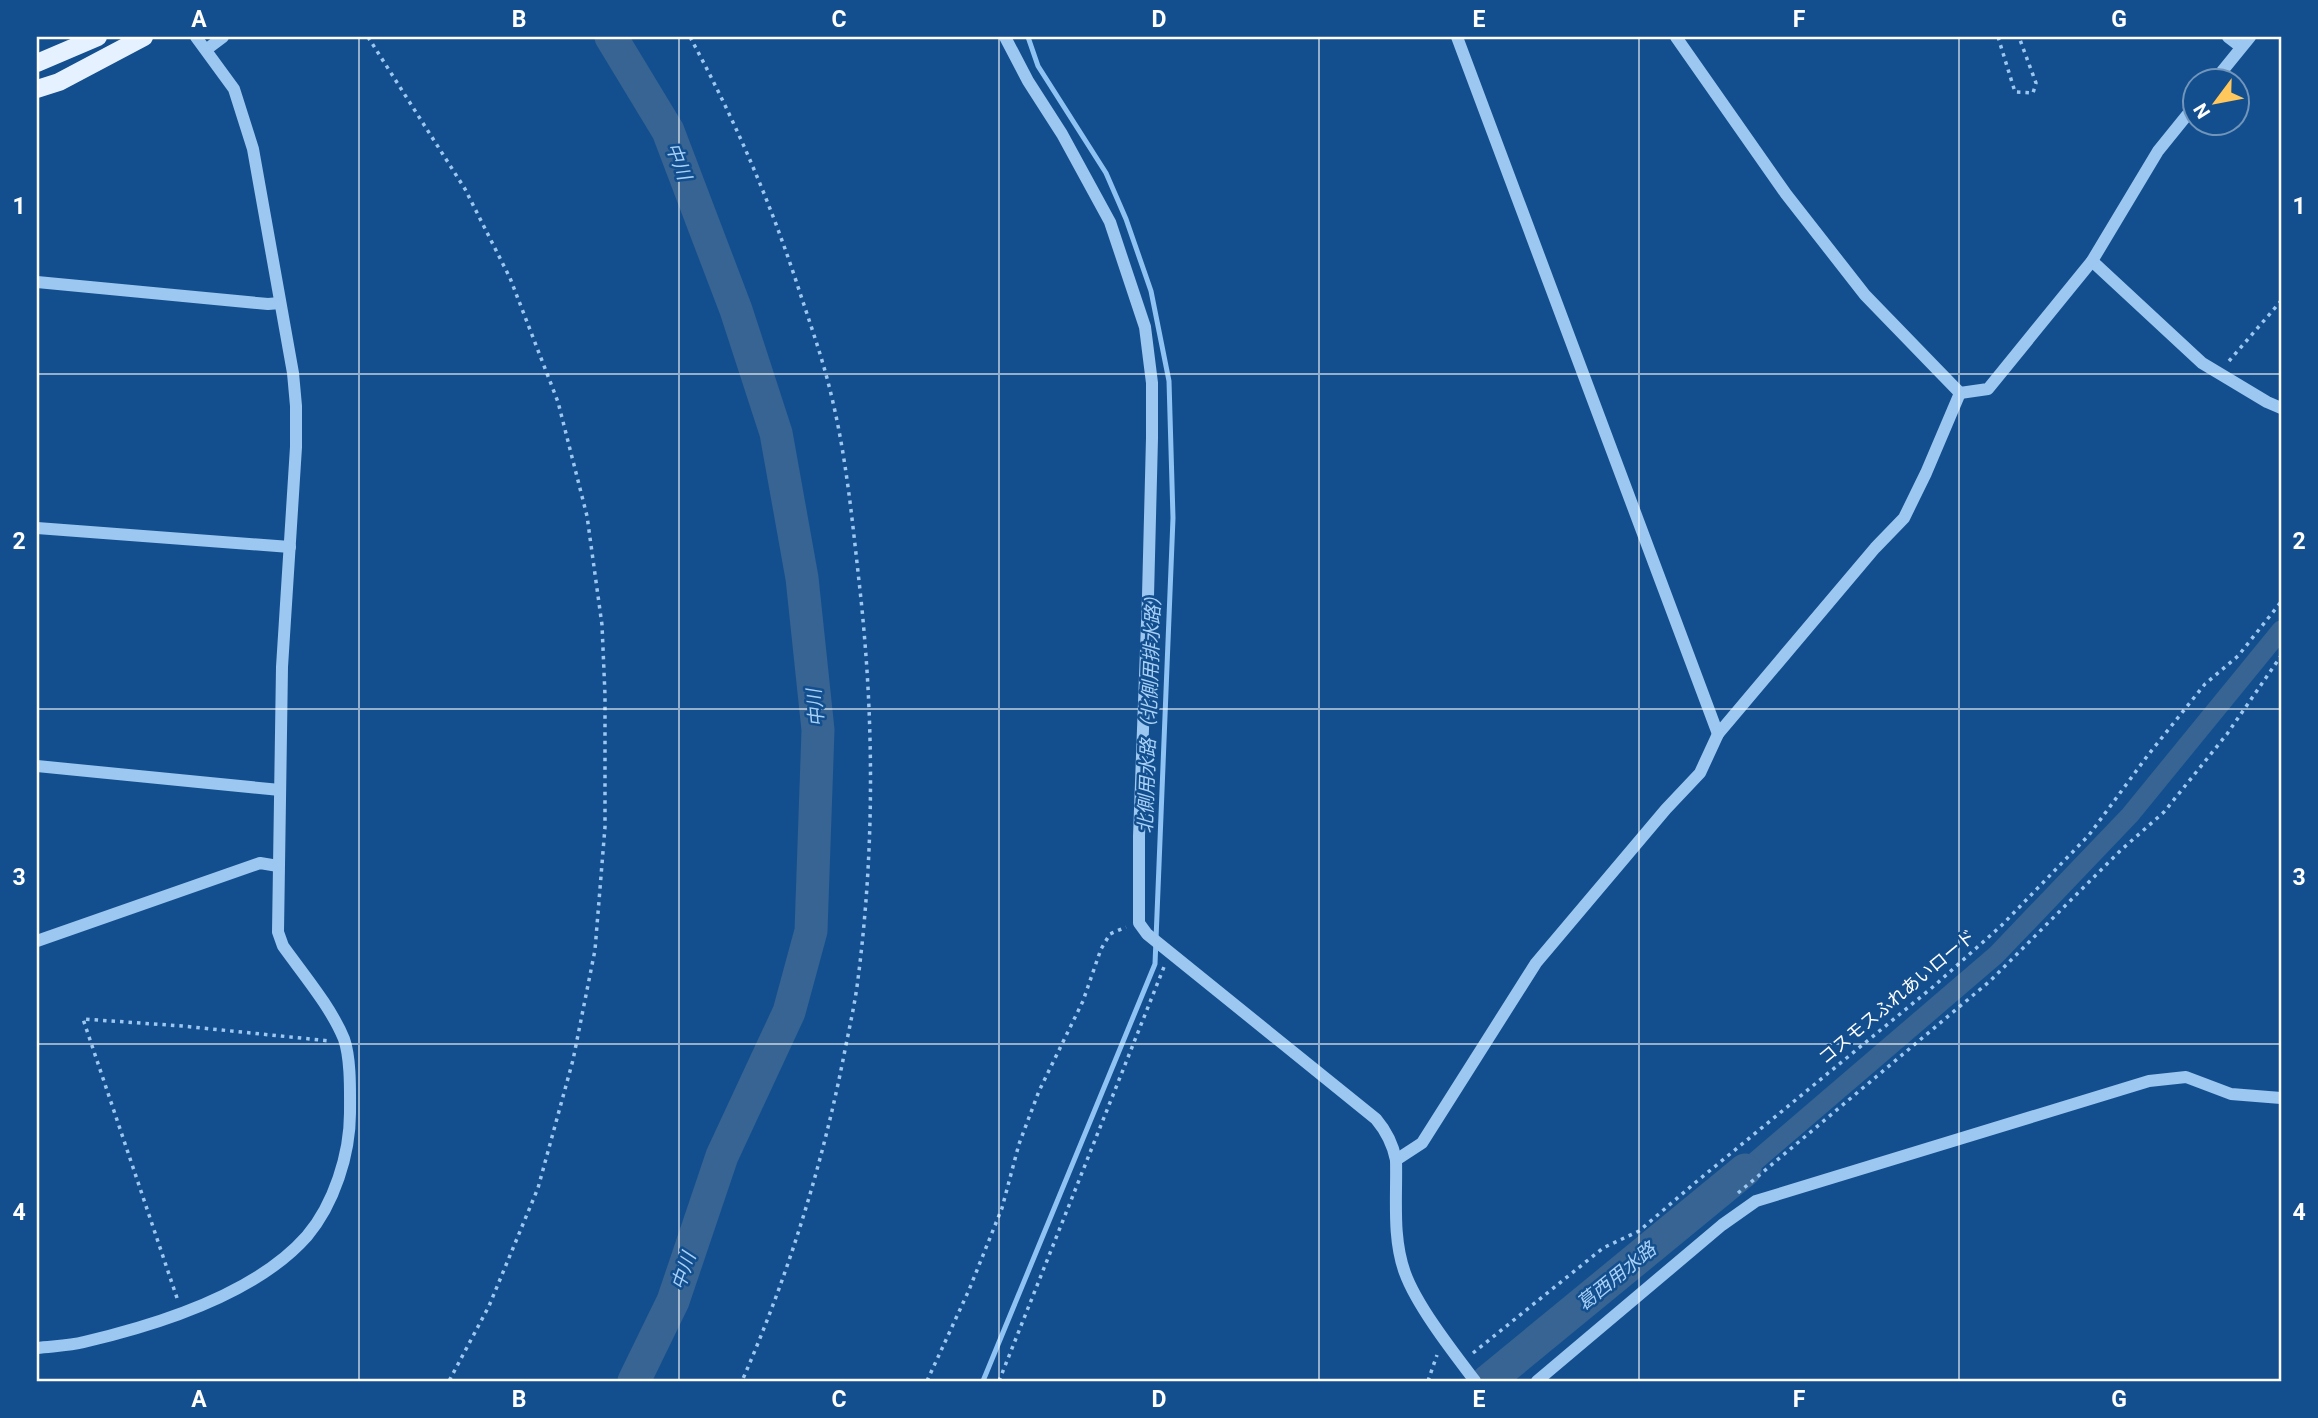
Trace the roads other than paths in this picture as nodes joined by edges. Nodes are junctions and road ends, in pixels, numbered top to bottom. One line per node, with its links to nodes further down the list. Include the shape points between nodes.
1 (98, 37): 11 (main road)
2 (144, 37): 13 (main road)
3 (197, 37): 10 (street)
4 (223, 37): 10 (street)
5 (1005, 37): 28 (street, via 1110,222 1145,327 1152,438 1139,923 1376,1119)
6 (1457, 37): 22 (street)
7 (1676, 37): 18 (street, via 1786,194 1865,295)
8 (2228, 37): 9 (street)
9 (2246, 42): 12 (street)
10 (206, 49): 17 (street, via 233,89 253,149)
11 (37, 63)
12 (2226, 66)
13 (37, 89)
14 (2182, 121): 15 (street, via 2158,151)
15 (2092, 261): 18 (street, via 1988,389); 19 (street, via 2202,363)
16 (37, 282): 17 (street)
17 (280, 303): 21 (street, via 296,407)
18 (1960, 393): 22 (street, via 1904,518)
19 (2281, 408)
20 (37, 528): 21 (street)
21 (290, 547): 24 (street)
22 (1718, 734): 28 (street, via 1700,773 1536,963 1422,1143)
23 (37, 766): 24 (street)
24 (280, 790): 25 (street)
25 (278, 866): 26 (street, via 260,863); 29 (street, via 278,932 283,946 345,1042 350,1132 339,1177 322,1213 286,1256 207,1304 82,1343)
26 (37, 941)
27 (2281, 1097): 31 (street, via 2231,1094 2186,1077 2149,1081 1756,1201)
28 (1396, 1160): 30 (street, via 1398,1238 1404,1270)
29 (37, 1348)
30 (1475, 1381)
31 (1537, 1381)

